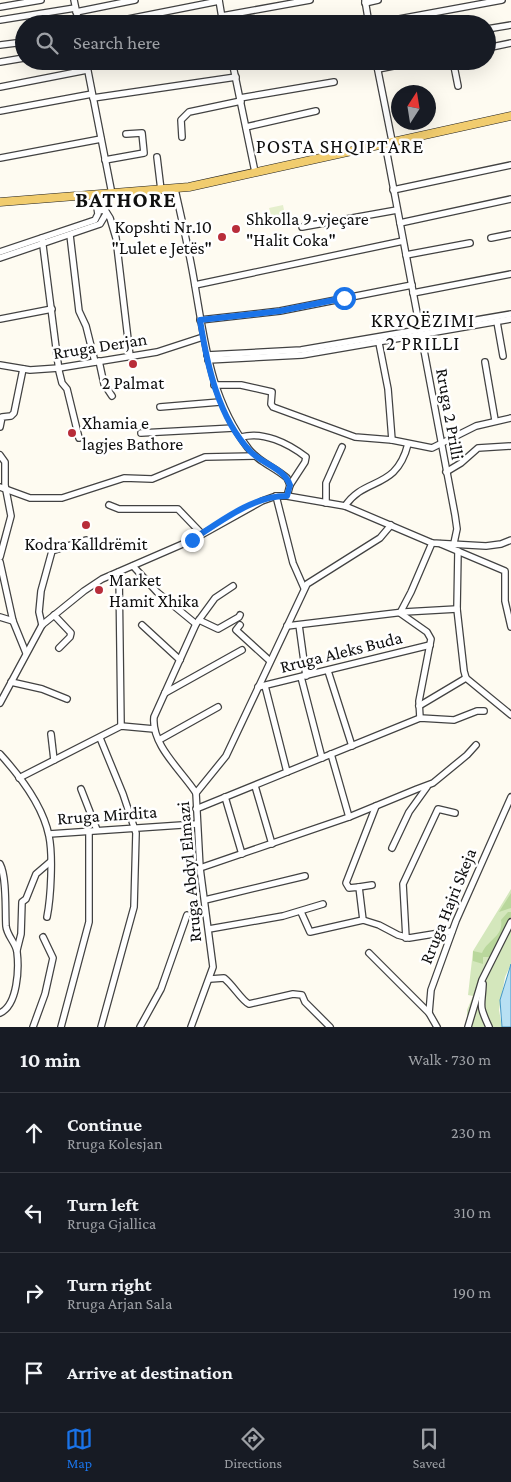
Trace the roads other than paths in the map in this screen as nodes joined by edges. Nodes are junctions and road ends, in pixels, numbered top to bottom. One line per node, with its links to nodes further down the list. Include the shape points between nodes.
1 (40, 0): 9 (street)
2 (74, 0): 10 (street)
3 (135, 0): 10 (street)
4 (219, 0): 13 (street); 14 (street)
5 (310, 0): 15 (street)
6 (378, 0): 8 (street)
7 (502, 0): 17 (street)
8 (365, 1): 16 (street)
9 (0, 7)
10 (76, 10): 11 (street); 12 (street)
11 (38, 15)
12 (77, 15)
13 (146, 15)
14 (222, 15)
15 (228, 15)
16 (368, 15)
17 (420, 15)
18 (15, 18): 19 (street)
19 (0, 20)
20 (511, 24): 21 (street)
21 (496, 27)
22 (15, 43): 24 (street)
23 (511, 43): 25 (street)
24 (0, 45)
25 (496, 46)
26 (15, 60): 27 (street)
27 (0, 62)
28 (87, 70): 35 (street); 36 (street)
29 (234, 70): 32 (street)
30 (378, 70): 45 (street, Rruga 2 Prilli)
31 (455, 70): 34 (street)
32 (236, 77): 36 (street); 37 (street)
33 (334, 82): 37 (street)
34 (458, 86)
35 (0, 87)
36 (92, 96): 39 (street); 44 (street)
37 (241, 99): 41 (street); 43 (street, via 189,112 181,120)
38 (316, 110): 41 (street)
39 (0, 111)
40 (511, 116): 45 (main road)
41 (246, 127): 50 (street)
42 (126, 134): 48 (street, via 142,133 144,153)
43 (182, 137)
44 (101, 139): 47 (street); 48 (street)
45 (388, 142): 50 (main road); 53 (street, Rruga 2 Prilli)
46 (158, 157): 52 (street)
47 (0, 158)
48 (105, 160): 54 (street)
49 (511, 164): 53 (street)
50 (255, 172): 51 (main road)
51 (175, 189): 52 (main road); 72 (street)
52 (161, 190): 54 (main road)
53 (393, 190): 59 (street, Rruga 2 Prilli)
54 (112, 194): 55 (main road)
55 (99, 195): 57 (main road); 58 (street)
56 (511, 199): 60 (street)
57 (0, 202)
58 (102, 210): 63 (street, via 105,217 100,224); 65 (street, via 94,221); 84 (street, via 110,218 116,238)
59 (397, 210): 60 (street, Rruga 2 Prilli); 61 (street)
60 (400, 223): 66 (street, Rruga 2 Prilli)
61 (302, 227)
62 (511, 234): 64 (street)
63 (70, 235): 65 (street); 87 (street, via 79,311)
64 (491, 238)
65 (43, 241): 68 (street); 70 (street); 75 (street)
66 (403, 241): 69 (street, Rruga 2 Prilli); 72 (street)
67 (470, 243): 69 (street)
68 (0, 252)
69 (406, 255): 73 (street, Rruga 2 Prilli)
70 (0, 258)
71 (511, 274): 74 (street)
72 (195, 285): 79 (street)
73 (412, 285): 74 (street, Rruga 2 Prilli); 79 (street, via 280,311)
74 (413, 293): 81 (street, Rruga 2 Prilli)
75 (52, 309): 77 (street); 90 (street)
76 (511, 314): 81 (street)
77 (0, 319)
78 (511, 319): 80 (street)
79 (200, 320): 82 (street)
80 (497, 322): 81 (street); 85 (street)
81 (421, 332): 83 (street); 86 (street, via 301,350); 105 (street, Rruga 2 Prilli)
82 (203, 337): 84 (street, Rruga Derjan, via 157,352); 86 (street)
83 (379, 342): 86 (street, via 289,357); 103 (street, via 388,389)
84 (130, 356): 87 (street, Rruga Derjan)
85 (503, 356)
86 (208, 358): 92 (street)
87 (97, 362): 90 (street, Rruga Derjan); 93 (street)
88 (485, 362): 97 (street)
89 (0, 365): 91 (street, Rruga Derjan)
90 (59, 368): 91 (street, Rruga Derjan); 102 (street)
91 (22, 369): 98 (street, via 14,413 2,417)
92 (214, 385): 94 (street); 103 (street, via 241,385 272,392 273,407 356,437)
93 (112, 396)
94 (220, 402): 95 (street); 99 (street)
95 (160, 407)
96 (511, 418): 97 (street)
97 (494, 420): 105 (street)
98 (0, 427)
99 (234, 428): 100 (street); 101 (street)
100 (141, 434)
101 (240, 437): 109 (street); 111 (street, via 255,435 273,439 306,457)
102 (79, 438)
103 (392, 440): 104 (street)
104 (408, 444): 105 (street, via 427,448); 117 (street, via 396,471)
105 (441, 445): 110 (street, Rruga 2 Prilli)
106 (511, 446): 110 (street, via 478,448)
107 (342, 447): 115 (street, via 326,483)
108 (0, 455): 112 (street, via 5,462)
109 (255, 456): 111 (street, via 283,474); 112 (street, via 204,456 152,479 124,478 62,498 30,498)
110 (446, 472): 123 (street, Rruga 2 Prilli, via 457,524)
111 (290, 485): 114 (street)
112 (3, 489): 126 (street, via 11,516)
113 (276, 496): 114 (street); 119 (street, via 262,500); 132 (street, via 296,571)
114 (287, 496): 115 (street)
115 (326, 503): 117 (street)
116 (109, 505): 119 (street, via 120,509 178,509)
117 (344, 506): 118 (street)
118 (391, 525): 121 (street); 132 (street, via 380,538 310,580)
119 (202, 534): 128 (street)
120 (86, 540): 140 (street, via 52,551 41,591 39,612)
121 (432, 543): 122 (street); 134 (street)
122 (440, 543): 123 (street); 125 (street)
123 (454, 543): 124 (street, via 486,546)
124 (509, 543)
125 (458, 551): 133 (street); 145 (street, via 505,571 504,602)
126 (0, 557)
127 (0, 562): 129 (street)
128 (133, 566): 130 (street); 139 (street, via 157,592)
129 (0, 567): 138 (street)
130 (119, 572): 135 (street, via 92,585); 165 (street)
131 (233, 586): 139 (street, via 215,598)
132 (304, 588): 144 (street, Rruga Abdyl Elmazi)
133 (457, 609): 134 (street); 154 (street)
134 (400, 613): 143 (street); 146 (street, via 427,632)
135 (54, 615): 140 (street); 147 (street, via 71,633)
136 (240, 615): 139 (street, via 218,630)
137 (0, 617): 138 (street)
138 (13, 621): 149 (street)
139 (198, 622): 150 (street)
140 (42, 625): 149 (street)
141 (142, 625): 150 (street)
142 (240, 625): 151 (street, via 236,630)
143 (299, 625): 144 (street); 153 (street)
144 (287, 626): 151 (street, Rruga Abdyl Elmazi)
145 (511, 627)
146 (430, 645): 152 (street, Rruga Aleks Buda); 161 (street)
147 (59, 648)
148 (242, 650): 157 (street)
149 (26, 653): 155 (street)
150 (180, 660): 157 (street)
151 (270, 661): 156 (street, Rruga Abdyl Elmazi)
152 (328, 671): 153 (street, Rruga Aleks Buda); 171 (street)
153 (304, 677): 156 (street, Rruga Aleks Buda); 174 (street)
154 (466, 678): 161 (street); 163 (street)
155 (11, 682): 158 (street, via 42,688); 159 (street)
156 (261, 687): 176 (street); 181 (street, Rruga Abdyl Elmazi, via 226,756)
157 (165, 692): 166 (street, via 154,717)
158 (67, 699)
159 (0, 703)
160 (218, 706): 169 (street)
161 (419, 706): 164 (street)
162 (484, 711): 164 (street, via 454,720)
163 (511, 714)
164 (420, 718): 171 (street)
165 (121, 726): 166 (street); 168 (street)
166 (154, 729): 169 (street)
167 (51, 734): 175 (street)
168 (100, 738): 175 (street); 189 (street)
169 (159, 740): 181 (street)
170 (476, 745): 179 (street)
171 (352, 746): 173 (street)
172 (0, 754): 177 (street)
173 (331, 754): 174 (street); 187 (street)
174 (322, 758): 176 (street)
175 (54, 760): 177 (street)
176 (287, 772): 178 (street)
177 (19, 778): 192 (street)
178 (255, 786): 182 (street); 193 (street)
179 (427, 787): 184 (street); 194 (street, via 409,812)
180 (81, 789): 190 (street)
181 (196, 793): 185 (street, Rruga Abdyl Elmazi)
182 (225, 797): 185 (street); 195 (street)
183 (511, 797): 210 (street, Rruga Hajri Skeja)
184 (376, 806): 187 (street); 201 (street, via 346,883 349,888)
185 (196, 809): 188 (street, Rruga Abdyl Elmazi)
186 (455, 813): 212 (street, via 438,809 405,879)
187 (349, 817): 193 (street)
188 (197, 824): 189 (street, Rruga Mirdita); 198 (street, Rruga Abdyl Elmazi)
189 (136, 828): 190 (street, Rruga Mirdita); 221 (street, via 134,907)
190 (97, 830): 191 (street, Rruga Mirdita)
191 (89, 831): 192 (street, Rruga Mirdita); 220 (street, via 89,922)
192 (49, 834): 196 (street)
193 (272, 844): 195 (street)
194 (392, 848)
195 (242, 854): 198 (street)
196 (50, 862): 206 (street, via 51,892); 213 (street, via 36,874 22,902)
197 (0, 864): 213 (street, via 7,930)
198 (200, 868): 202 (street, Rruga Abdyl Elmazi)
199 (305, 876): 202 (street)
200 (372, 885): 201 (street)
201 (359, 887): 207 (street)
202 (205, 900): 209 (street, Rruga Abdyl Elmazi)
203 (322, 904): 204 (street)
204 (301, 912): 207 (street, via 310,932); 209 (street)
205 (187, 914): 222 (street, via 161,989)
206 (47, 917)
207 (363, 920): 212 (street)
208 (511, 922): 216 (street)
209 (209, 929): 215 (street, Rruga Abdyl Elmazi, via 213,967)
210 (452, 931): 212 (street); 218 (street, Rruga Hajri Skeja, via 431,990)
211 (43, 937): 219 (street, via 53,958)
212 (406, 938)
213 (17, 950): 217 (street, via 12,999)
214 (369, 953): 218 (street)
215 (210, 979): 223 (street, Rruga Abdyl Elmazi); 224 (street, via 224,978 249,1004 302,995)
216 (482, 980): 226 (street); 227 (street, via 481,1013)
217 (0, 1013)
218 (430, 1013): 225 (street)
219 (34, 1027)
220 (61, 1027)
221 (101, 1027)
222 (140, 1027)
223 (191, 1027)
224 (330, 1027)
225 (437, 1027)
226 (468, 1027)
227 (489, 1027)

